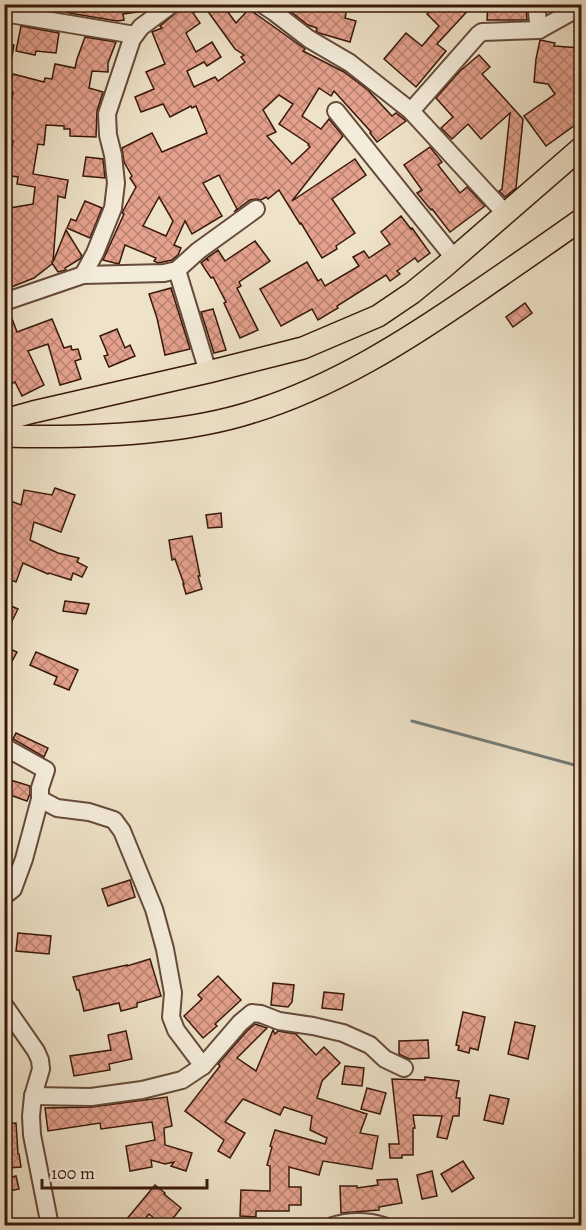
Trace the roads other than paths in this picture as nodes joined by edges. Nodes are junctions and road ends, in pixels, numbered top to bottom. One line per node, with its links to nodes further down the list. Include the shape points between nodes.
1 (172, 4): 7 (street)
2 (262, 4): 9 (street, via 350,63)
3 (536, 4): 6 (street)
4 (582, 6): 6 (street)
5 (4, 13): 7 (street)
6 (539, 30): 9 (street, via 482,32)
7 (135, 35): 17 (street, via 107,114 116,183 113,208)
8 (336, 111): 15 (street)
9 (411, 111): 12 (street)
10 (582, 147): 12 (main road)
11 (256, 209): 16 (street)
12 (505, 213): 15 (main road)
13 (582, 219): 20 (main road, via 421,330 365,363 291,398 248,413 173,429)
14 (582, 235): 20 (main road, via 412,352 269,418 199,436 128,445)
15 (454, 258): 19 (main road, via 378,316 303,348)
16 (177, 270): 17 (street); 19 (street)
17 (83, 275): 18 (street)
18 (4, 302)
19 (208, 372): 20 (main road, via 33,412)
20 (7, 437)
21 (4, 746): 22 (street, via 46,770)
22 (40, 799): 23 (street, via 13,889); 25 (street, via 57,807 114,820 122,831 154,909 165,949 174,993 171,1017)
23 (4, 896)
24 (4, 1005): 27 (street, via 40,1060)
25 (203, 1066): 26 (street, via 252,1013 344,1033); 27 (street, via 182,1080 142,1090 91,1097)
26 (404, 1068)
27 (33, 1096): 28 (street, via 32,1135)
28 (50, 1226)
29 (332, 1226): 30 (street, via 363,1222)
30 (384, 1226)

